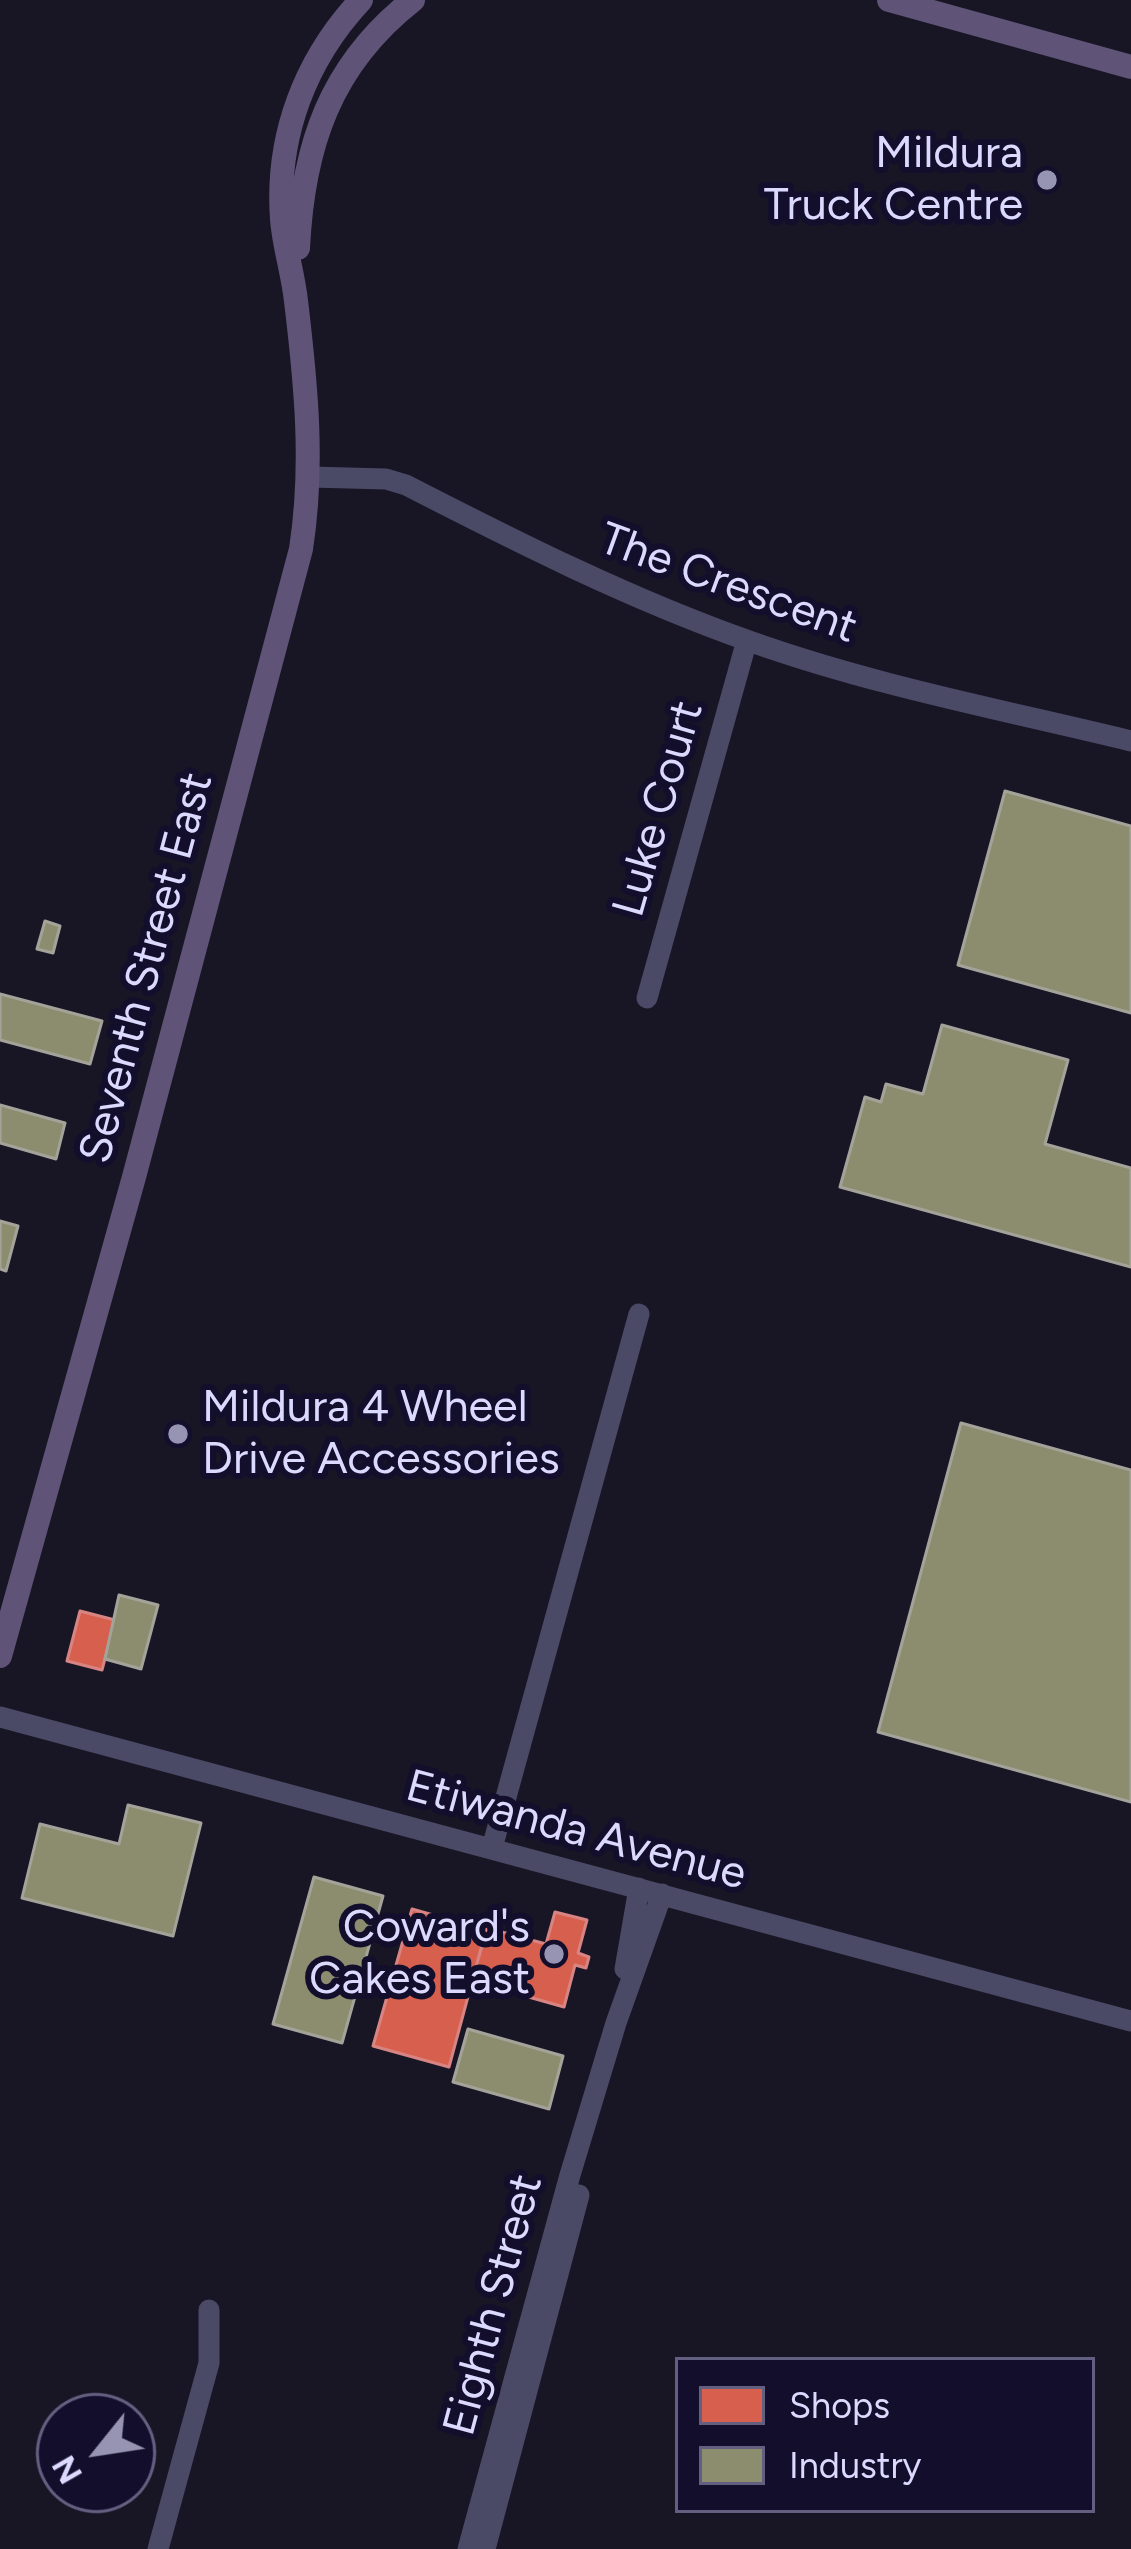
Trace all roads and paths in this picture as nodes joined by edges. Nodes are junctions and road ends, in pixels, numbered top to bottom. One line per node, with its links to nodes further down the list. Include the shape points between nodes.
1 (361, 0): 5 (main road, Seventh Street East, via 314,63 287,136 282,220)
2 (413, 0): 5 (main road, Seventh Street East, via 364,46 320,118 300,203)
3 (889, 0): 4 (main road)
4 (1131, 67)
5 (295, 292): 6 (main road, Seventh Street East)
6 (310, 477): 7 (street, The Crescent, via 406,485 518,545); 11 (main road, Seventh Street East, via 291,594)
7 (747, 640): 8 (street, The Crescent); 9 (street, Luke Court)
8 (1131, 742)
9 (647, 998)
10 (639, 1313): 13 (street)
11 (0, 1656)
12 (0, 1717): 13 (street, Etiwanda Avenue)
13 (492, 1848): 14 (street, Etiwanda Avenue)
14 (639, 1888): 15 (street, Etiwanda Avenue); 17 (street, Eighth Street)
15 (662, 1894): 16 (street, Etiwanda Avenue); 17 (street, Eighth Street)
16 (1131, 2021)
17 (616, 2023): 18 (street, Eighth Street)
18 (600, 2083): 21 (street, Eighth Street); 22 (street, Eighth Street, via 577,2206)
19 (209, 2310): 20 (street, via 208,2363)
20 (158, 2549)
21 (468, 2549)
22 (485, 2549)

